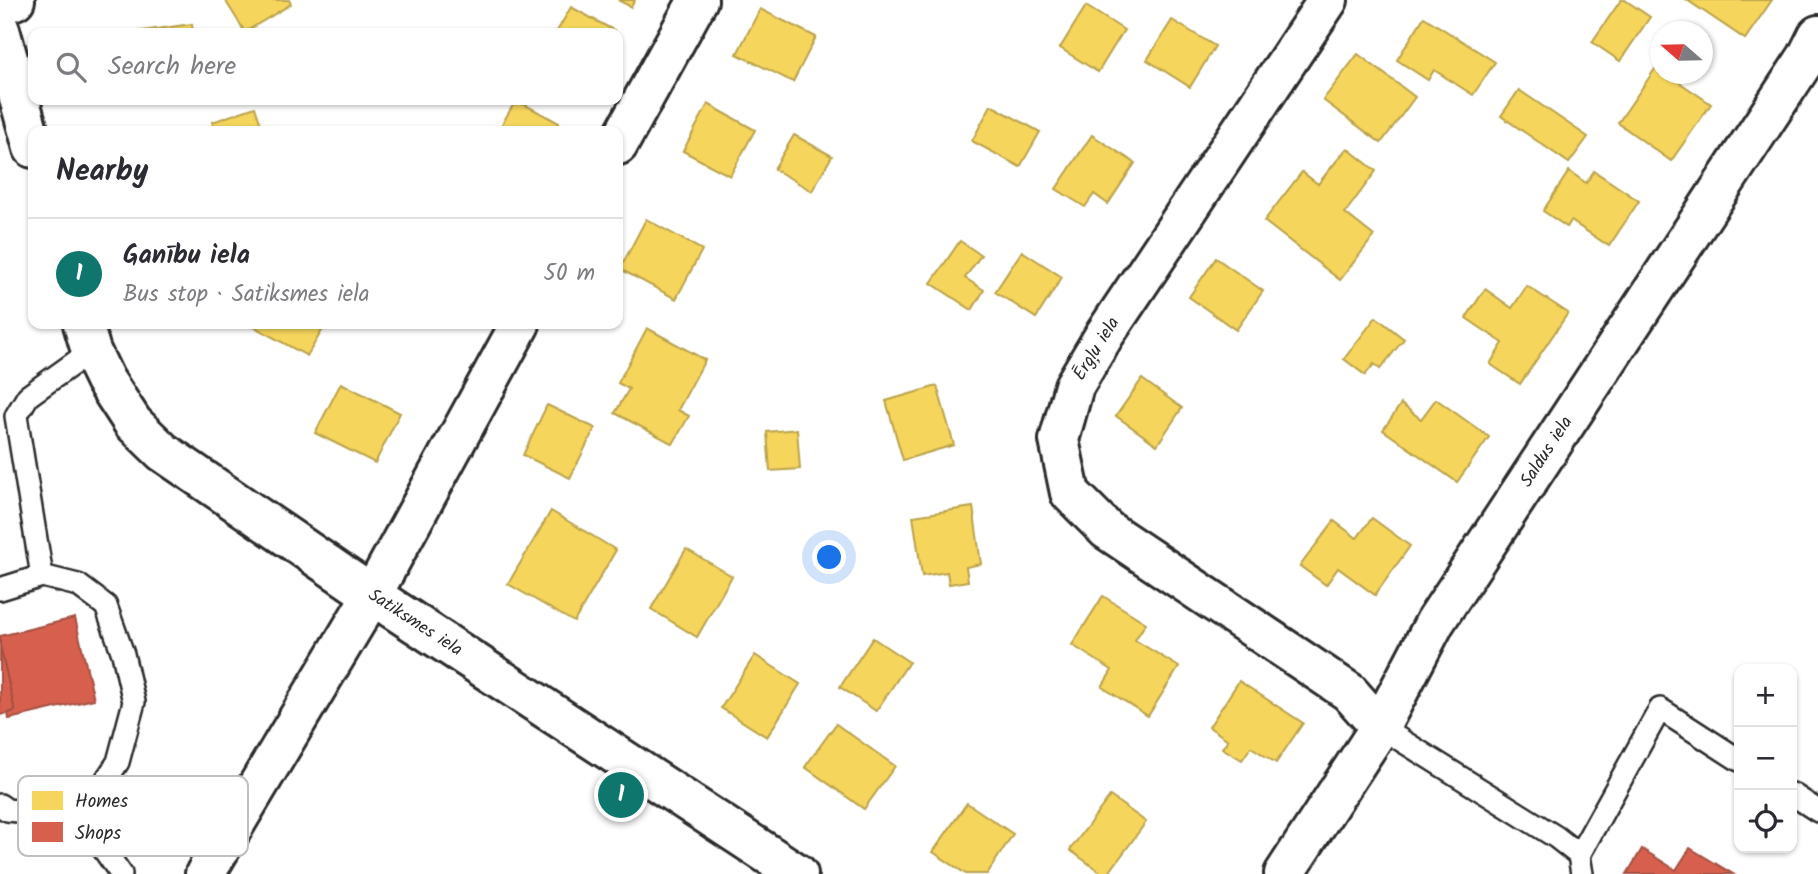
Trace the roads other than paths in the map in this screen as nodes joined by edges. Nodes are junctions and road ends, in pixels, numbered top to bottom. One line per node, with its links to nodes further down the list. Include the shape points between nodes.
1 (15, 0): 4 (street)
2 (698, 0): 8 (street)
3 (1328, 0): 14 (street, Ērgļu iela, via 1105,334 1074,386 1059,440 1070,493 1107,530 1349,692)
4 (0, 5)
5 (0, 30): 7 (street)
6 (1818, 35): 14 (street, Saldus iela, via 1435,622)
7 (28, 130)
8 (623, 136)
9 (517, 329): 13 (street)
10 (87, 338): 11 (lane, via 29,396 16,416); 13 (street, Satiksmes iela, via 133,423 163,452)
11 (42, 576): 12 (lane); 16 (lane, via 78,585 106,606 123,654 134,702 118,762)
12 (0, 589)
13 (372, 595): 18 (street); 27 (street, Satiksmes iela)
14 (1380, 727): 24 (lane, via 1556,837); 28 (street, Saldus iela)
15 (1734, 757): 24 (lane, via 1660,709)
16 (109, 776)
17 (1797, 797): 21 (lane)
18 (248, 802)
19 (0, 806): 20 (lane)
20 (18, 811)
21 (1818, 811)
22 (108, 856): 25 (lane)
23 (216, 856): 26 (street)
24 (1581, 864)
25 (121, 874)
26 (205, 874)
27 (798, 874)
28 (1284, 874)

